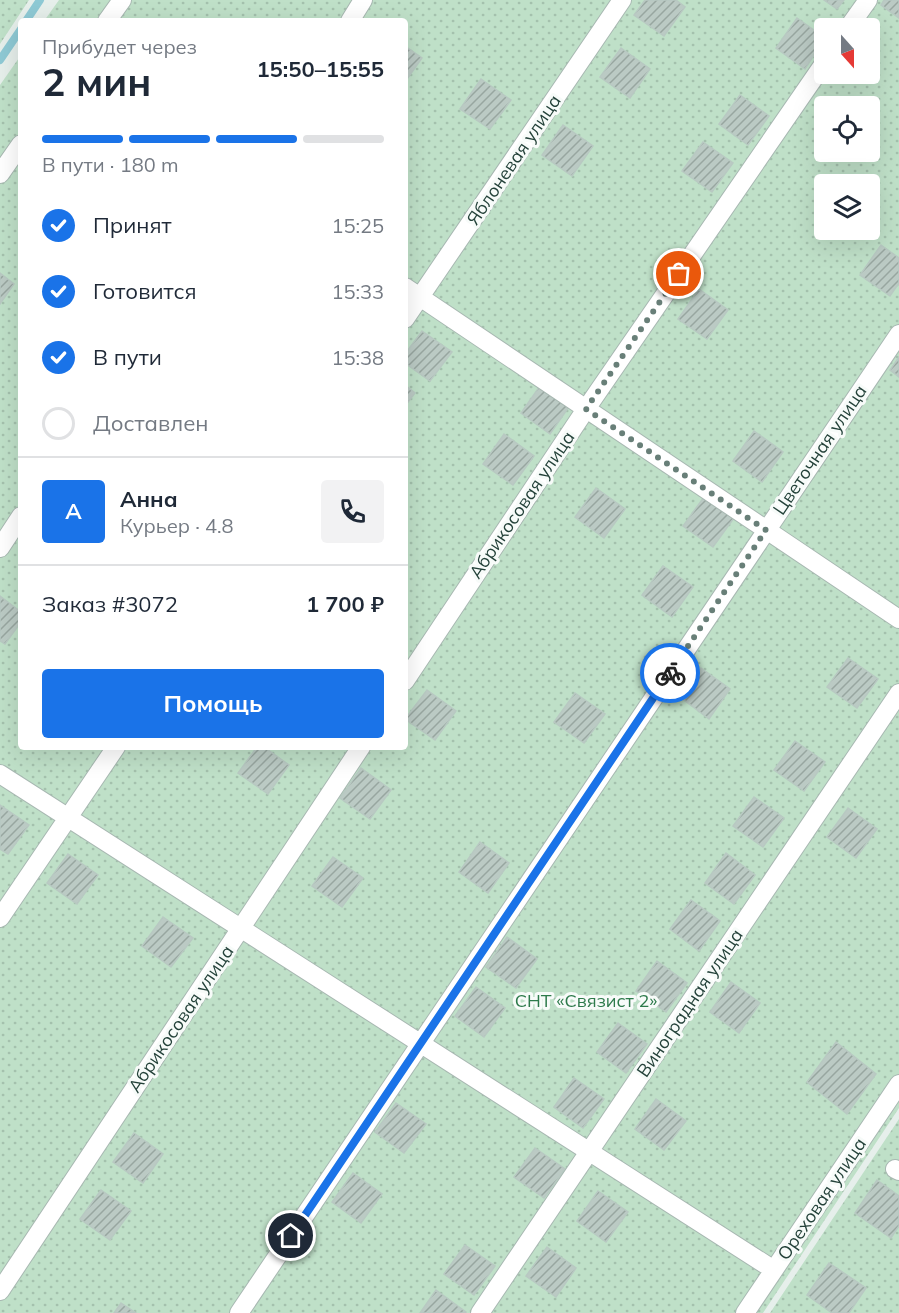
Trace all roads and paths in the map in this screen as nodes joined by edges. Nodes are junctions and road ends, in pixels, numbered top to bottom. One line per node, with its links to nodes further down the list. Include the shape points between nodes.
1 (122, 0): 5 (street)
2 (363, 0): 6 (street)
3 (622, 0): 11 (street, Яблоневая улица)
4 (868, 0): 7 (street)
5 (109, 18)
6 (352, 18)
7 (855, 18)
8 (814, 78): 14 (street, Абрикосовая улица)
9 (18, 148): 10 (street)
10 (0, 174)
11 (413, 292): 12 (street, Яблоневая улица); 14 (street)
12 (408, 309)
13 (899, 334): 16 (street, Цветочная улица)
14 (586, 409): 16 (street); 19 (street, Абрикосовая улица)
15 (18, 521): 17 (street)
16 (766, 530): 18 (street); 27 (street, Цветочная улица)
17 (0, 548)
18 (899, 619)
19 (408, 676)
20 (899, 693): 29 (street, Виноградная улица)
21 (114, 750): 24 (street)
22 (359, 750): 26 (street, Абрикосовая улица)
23 (0, 774): 24 (street)
24 (68, 818): 25 (street); 26 (street)
25 (0, 918)
26 (241, 928): 27 (street); 31 (street, Абрикосовая улица)
27 (420, 1043): 29 (street); 32 (street, Цветочная улица)
28 (899, 1084): 30 (street, Ореховая улица)
29 (589, 1152): 30 (street); 33 (street, Виноградная улица)
30 (774, 1270): 34 (street, Ореховая улица)
31 (0, 1291)
32 (239, 1313)
33 (480, 1313)
34 (745, 1313)

